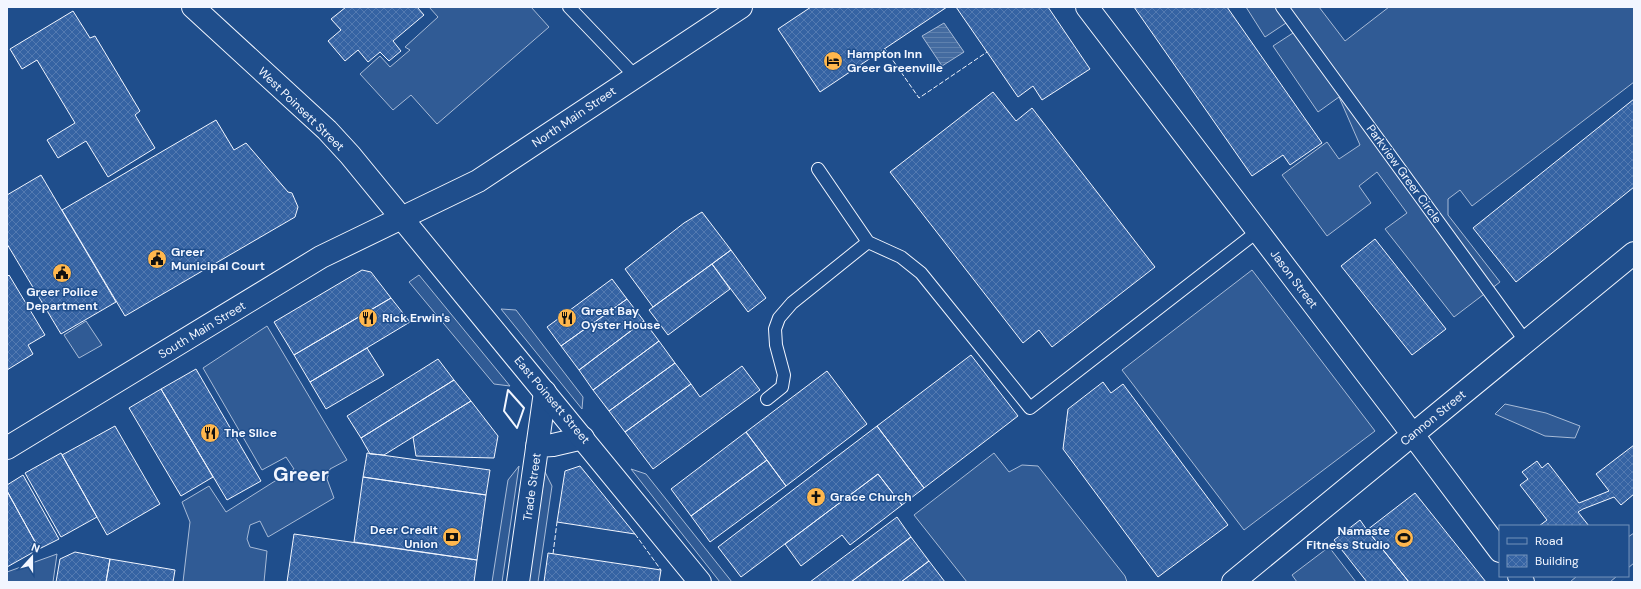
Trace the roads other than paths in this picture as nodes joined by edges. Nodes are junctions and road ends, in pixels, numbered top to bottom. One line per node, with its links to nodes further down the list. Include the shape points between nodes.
1 (193, 7): 8 (main road, West Poinsett Street, via 327,130)
2 (569, 7): 6 (lane)
3 (741, 7): 6 (main road, North Main Street)
4 (1087, 7): 9 (main road, Jason Street)
5 (1282, 7): 12 (lane, Parkview Greer Circle)
6 (635, 76): 8 (main road, North Main Street, via 478,181)
7 (818, 169): 10 (lane)
8 (401, 218): 13 (main road, East Poinsett Street); 18 (main road, South Main Street, via 321,258)
9 (1258, 231): 10 (lane, via 1030,408 922,273 901,257); 15 (main road, Jason Street)
10 (868, 242): 14 (lane, via 792,303 779,318 776,345 784,375 782,387)
11 (1634, 253): 12 (main road, Cannon Street)
12 (1526, 342): 15 (main road, Cannon Street)
13 (545, 392): 16 (main road, East Poinsett Street); 17 (main road, Trade Street)
14 (767, 399)
15 (1413, 434): 19 (main road, Jason Street); 22 (main road, Cannon Street)
16 (583, 438): 17 (main road); 21 (main road, East Poinsett Street)
17 (537, 446): 20 (main road, Trade Street)
18 (7, 448)
19 (1499, 550)
20 (518, 582)
21 (700, 582)
22 (1233, 582)

